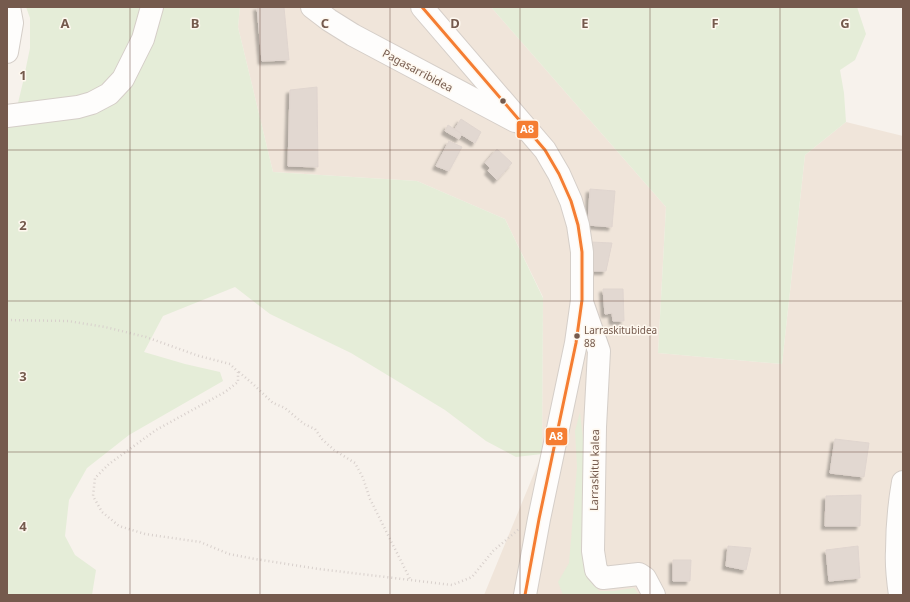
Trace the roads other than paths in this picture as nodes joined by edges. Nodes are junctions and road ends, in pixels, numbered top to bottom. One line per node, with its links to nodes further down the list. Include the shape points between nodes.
1 (9, 7): 5 (street, via 12,23)
2 (152, 7): 6 (street, via 143,39 124,79 109,94 78,108)
3 (312, 7): 7 (street, Pagasarribidea, via 353,35)
4 (422, 7): 7 (street)
5 (7, 52)
6 (7, 116)
7 (526, 127): 8 (street, via 545,150 571,201 582,252)
8 (582, 300): 10 (street, via 576,343); 11 (street, Larraskitu kalea, via 598,351 593,536 596,570 603,578 639,574 645,578)
9 (903, 482): 12 (street, via 896,553)
10 (525, 595)
11 (654, 595)
12 (900, 595)

